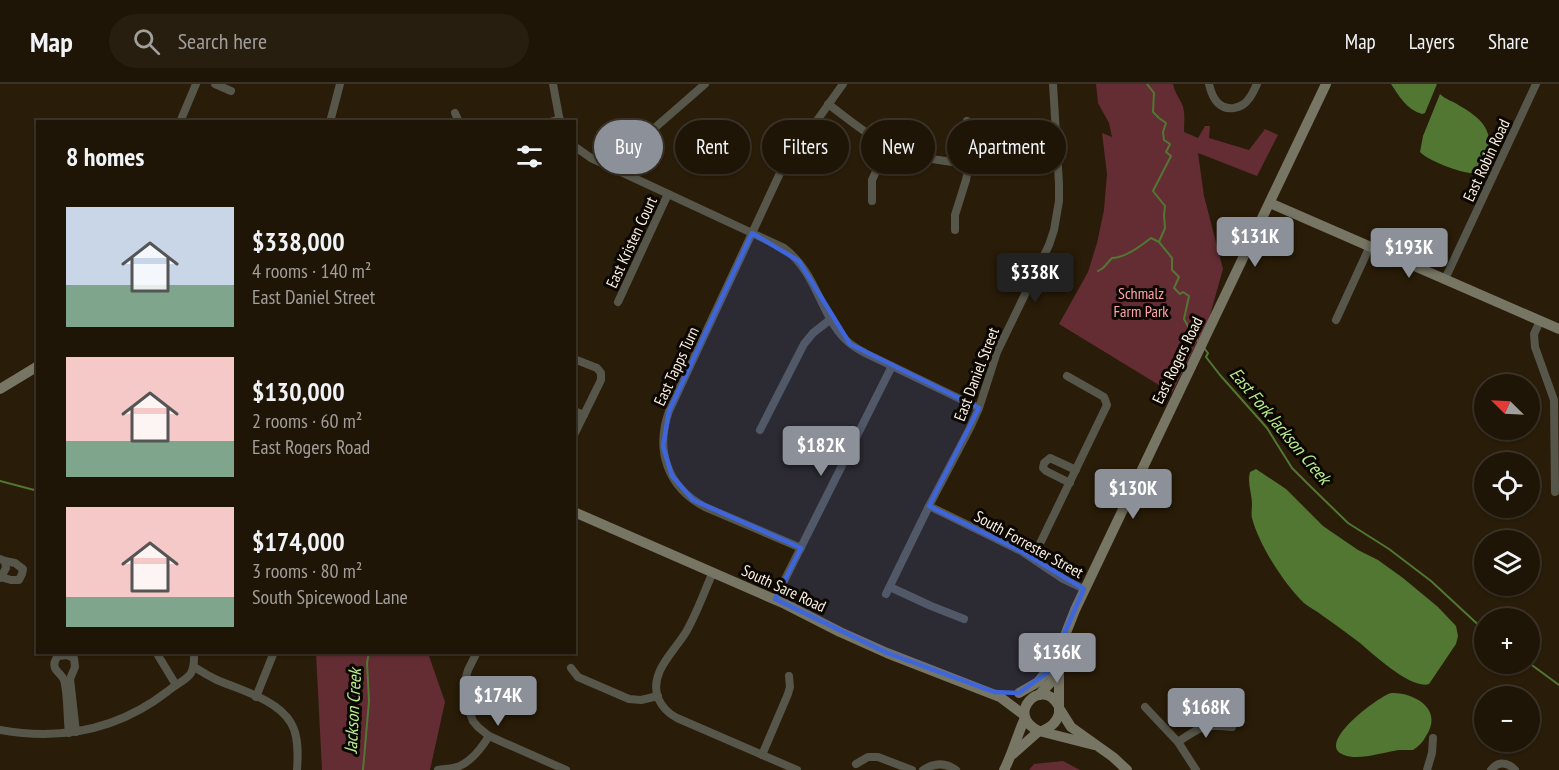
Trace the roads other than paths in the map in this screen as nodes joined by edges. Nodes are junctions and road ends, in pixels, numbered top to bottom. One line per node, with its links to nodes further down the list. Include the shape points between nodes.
1 (196, 84): 15 (street)
2 (215, 84): 12 (street)
3 (340, 84): 16 (street)
4 (554, 84): 18 (street)
5 (705, 84): 19 (street)
6 (843, 84): 13 (street, East Tapps Turn)
7 (1053, 84): 43 (street, East Daniel Street, via 1059,184 1054,230 997,352)
8 (1209, 84): 9 (street, via 1217,102 1230,108 1246,102)
9 (1257, 84)
10 (1326, 84): 28 (main road, East Rogers Road)
11 (1536, 84): 32 (street, East Robin Road)
12 (231, 91)
13 (828, 104): 20 (street); 30 (street, East Tapps Turn, via 781,171)
14 (455, 113): 17 (street)
15 (181, 120)
16 (331, 120)
17 (458, 120)
18 (560, 120)
19 (663, 121)
20 (861, 127)
21 (576, 147): 22 (street)
22 (594, 159)
23 (626, 174): 26 (street)
24 (874, 174): 27 (street)
25 (967, 174): 29 (street, via 955,215)
26 (668, 194): 30 (street); 33 (street, East Kristen Court)
27 (872, 201)
28 (1270, 203): 31 (main road); 58 (main road, East Rogers Road)
29 (955, 230)
30 (752, 233): 34 (street, via 784,248 799,261); 53 (street, East Tapps Turn, via 669,411 663,446 672,476 693,500)
31 (1370, 246): 32 (main road); 35 (street)
32 (1445, 279): 36 (main road)
33 (618, 302)
34 (831, 319): 39 (street, via 850,344); 46 (street, via 804,344)
35 (1336, 320)
36 (1540, 321): 37 (main road); 50 (street, via 1534,347 1554,400)
37 (1559, 329)
38 (576, 360): 45 (street, via 601,373)
39 (892, 366): 43 (street); 53 (street)
40 (36, 367): 42 (main road)
41 (1066, 376): 48 (street, via 1104,397 1107,405)
42 (0, 389)
43 (979, 408): 51 (street, East Daniel Street)
44 (576, 412): 45 (street)
45 (584, 415): 47 (street)
46 (760, 430)
47 (576, 431)
48 (1076, 470): 49 (street); 49 (street, via 1050,458 1044,463 1044,470)
49 (1070, 483): 54 (street)
50 (1555, 492)
51 (929, 506): 54 (street, South Forrester Street); 60 (street, East Daniel Street, via 888,590)
52 (576, 513): 56 (main road, South Sare Road)
53 (801, 548): 59 (street)
54 (1033, 558): 58 (street, South Forrester Street)
55 (3, 560): 57 (street, via 6,568); 57 (street, via 23,569 19,580)
56 (713, 572): 59 (main road, South Sare Road); 77 (street, via 685,633 660,669)
57 (0, 577)
58 (1084, 589): 61 (main road, East Rogers Road)
59 (775, 599): 73 (main road, South Sare Road, via 878,649)
60 (964, 619)
61 (1064, 638): 62 (main road, East Rogers Road); 74 (main road, via 1050,669 1035,685)
62 (1061, 652): 75 (main road, East Rogers Road, via 1053,678); 80 (main road, East Rogers Road)
63 (157, 654): 72 (street)
64 (194, 654): 68 (street)
65 (273, 654): 78 (street)
66 (476, 654): 88 (street, via 465,677 464,697 473,721)
67 (571, 668): 77 (street, via 578,677 630,699)
68 (193, 670): 72 (street); 78 (street)
69 (70, 675): 70 (street); 70 (street, via 75,667 74,658 58,656 56,670); 76 (street)
70 (61, 676): 76 (street)
71 (789, 676): 92 (street, via 788,694)
72 (176, 685): 86 (street, via 115,722)
73 (981, 690): 74 (main road, South Sare Road); 79 (main road, South Sare Road)
74 (1019, 693): 75 (main road, South Sare Road)
75 (1037, 695): 80 (main road, via 1052,698); 82 (main road, via 1026,705)
76 (68, 696): 86 (street)
77 (657, 696): 92 (street, via 677,718)
78 (256, 697): 95 (street, via 274,705 293,726)
79 (1004, 699): 82 (main road, South Sare Road); 87 (main road, via 1017,717)
80 (1059, 707): 85 (main road, via 1055,723); 91 (main road, via 1071,727)
81 (1145, 707): 90 (street)
82 (1025, 716): 85 (main road, via 1027,723); 87 (main road)
83 (1232, 727): 90 (street, via 1205,725)
84 (0, 730): 86 (street)
85 (1040, 731): 91 (main road); 93 (main road)
86 (72, 732)
87 (1017, 735): 93 (main road)
88 (489, 736): 96 (street, via 468,761); 97 (street)
89 (1433, 738): 105 (street)
90 (1178, 742): 104 (street)
91 (1094, 745): 103 (main road)
92 (762, 755): 98 (street)
93 (1011, 756): 102 (main road)
94 (856, 764): 99 (street, via 878,757)
95 (297, 770)
96 (438, 770)
97 (566, 770)
98 (797, 770)
99 (912, 770)
100 (923, 770): 101 (street, via 944,764)
101 (956, 770)
102 (1004, 770)
103 (1127, 770)
104 (1196, 770)
105 (1427, 770)
106 (1491, 770): 107 (street, via 1502,763)
107 (1515, 770)

